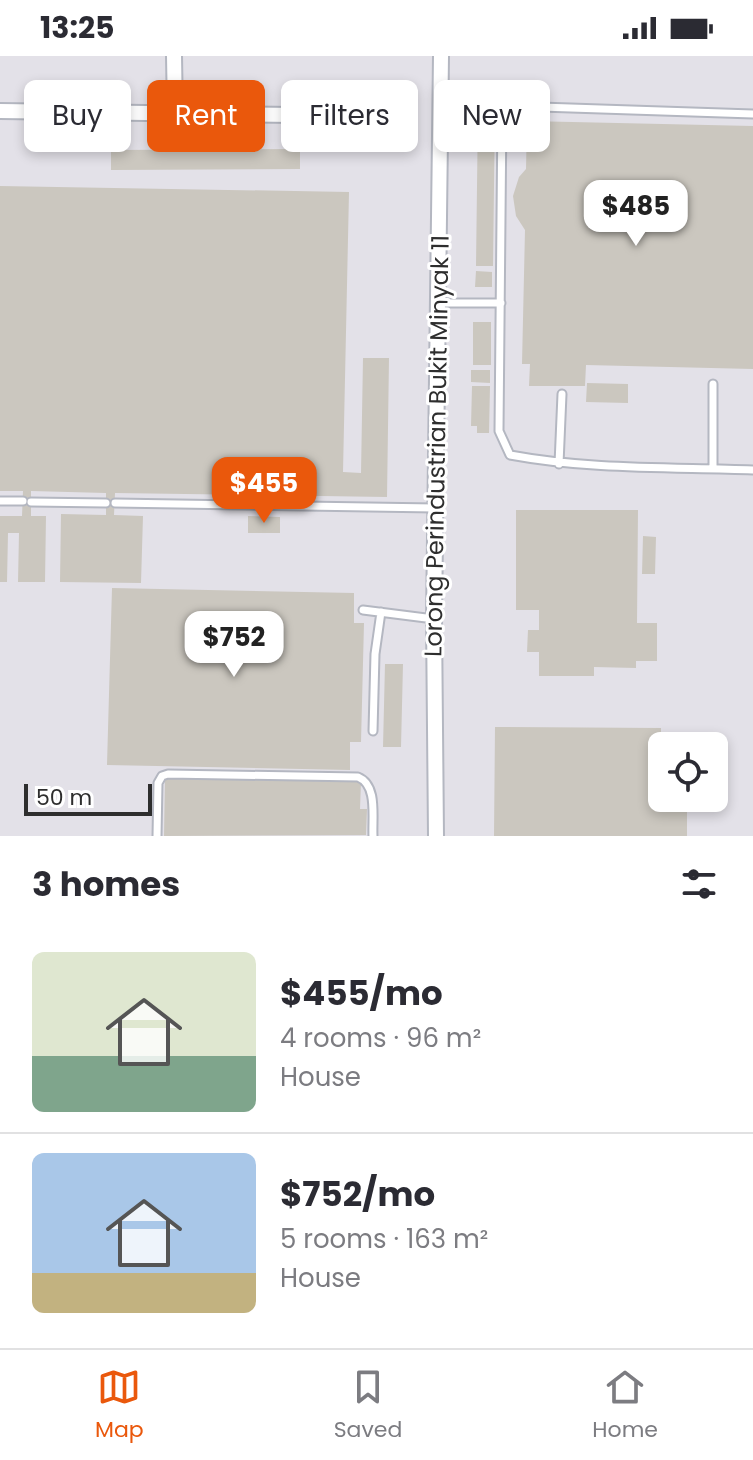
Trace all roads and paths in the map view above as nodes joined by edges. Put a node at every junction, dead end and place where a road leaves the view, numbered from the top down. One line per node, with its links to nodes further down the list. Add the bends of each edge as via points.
1 (174, 56): 3 (street)
2 (441, 56): 7 (street, Lorong Perindustrian Bukit Minyak 11)
3 (174, 80)
4 (0, 111): 5 (street)
5 (147, 113)
6 (753, 114): 8 (lane, via 510,106 502,111)
7 (440, 303): 8 (lane); 15 (street, Lorong Perindustrian Bukit Minyak 11)
8 (501, 303): 11 (lane, via 499,431 510,455)
9 (713, 384): 12 (lane)
10 (562, 394): 11 (lane)
11 (559, 464): 12 (lane)
12 (713, 469): 13 (lane)
13 (753, 470)
14 (0, 501): 15 (lane)
15 (435, 508): 18 (street, Lorong Perindustrian Bukit Minyak 11)
16 (363, 610): 17 (lane)
17 (381, 612): 18 (lane); 19 (lane)
18 (434, 619): 22 (street, Lorong Perindustrian Bukit Minyak 11)
19 (373, 731)
20 (157, 836): 21 (lane, via 158,783 168,774 358,777 371,788)
21 (373, 836)
22 (436, 836)

